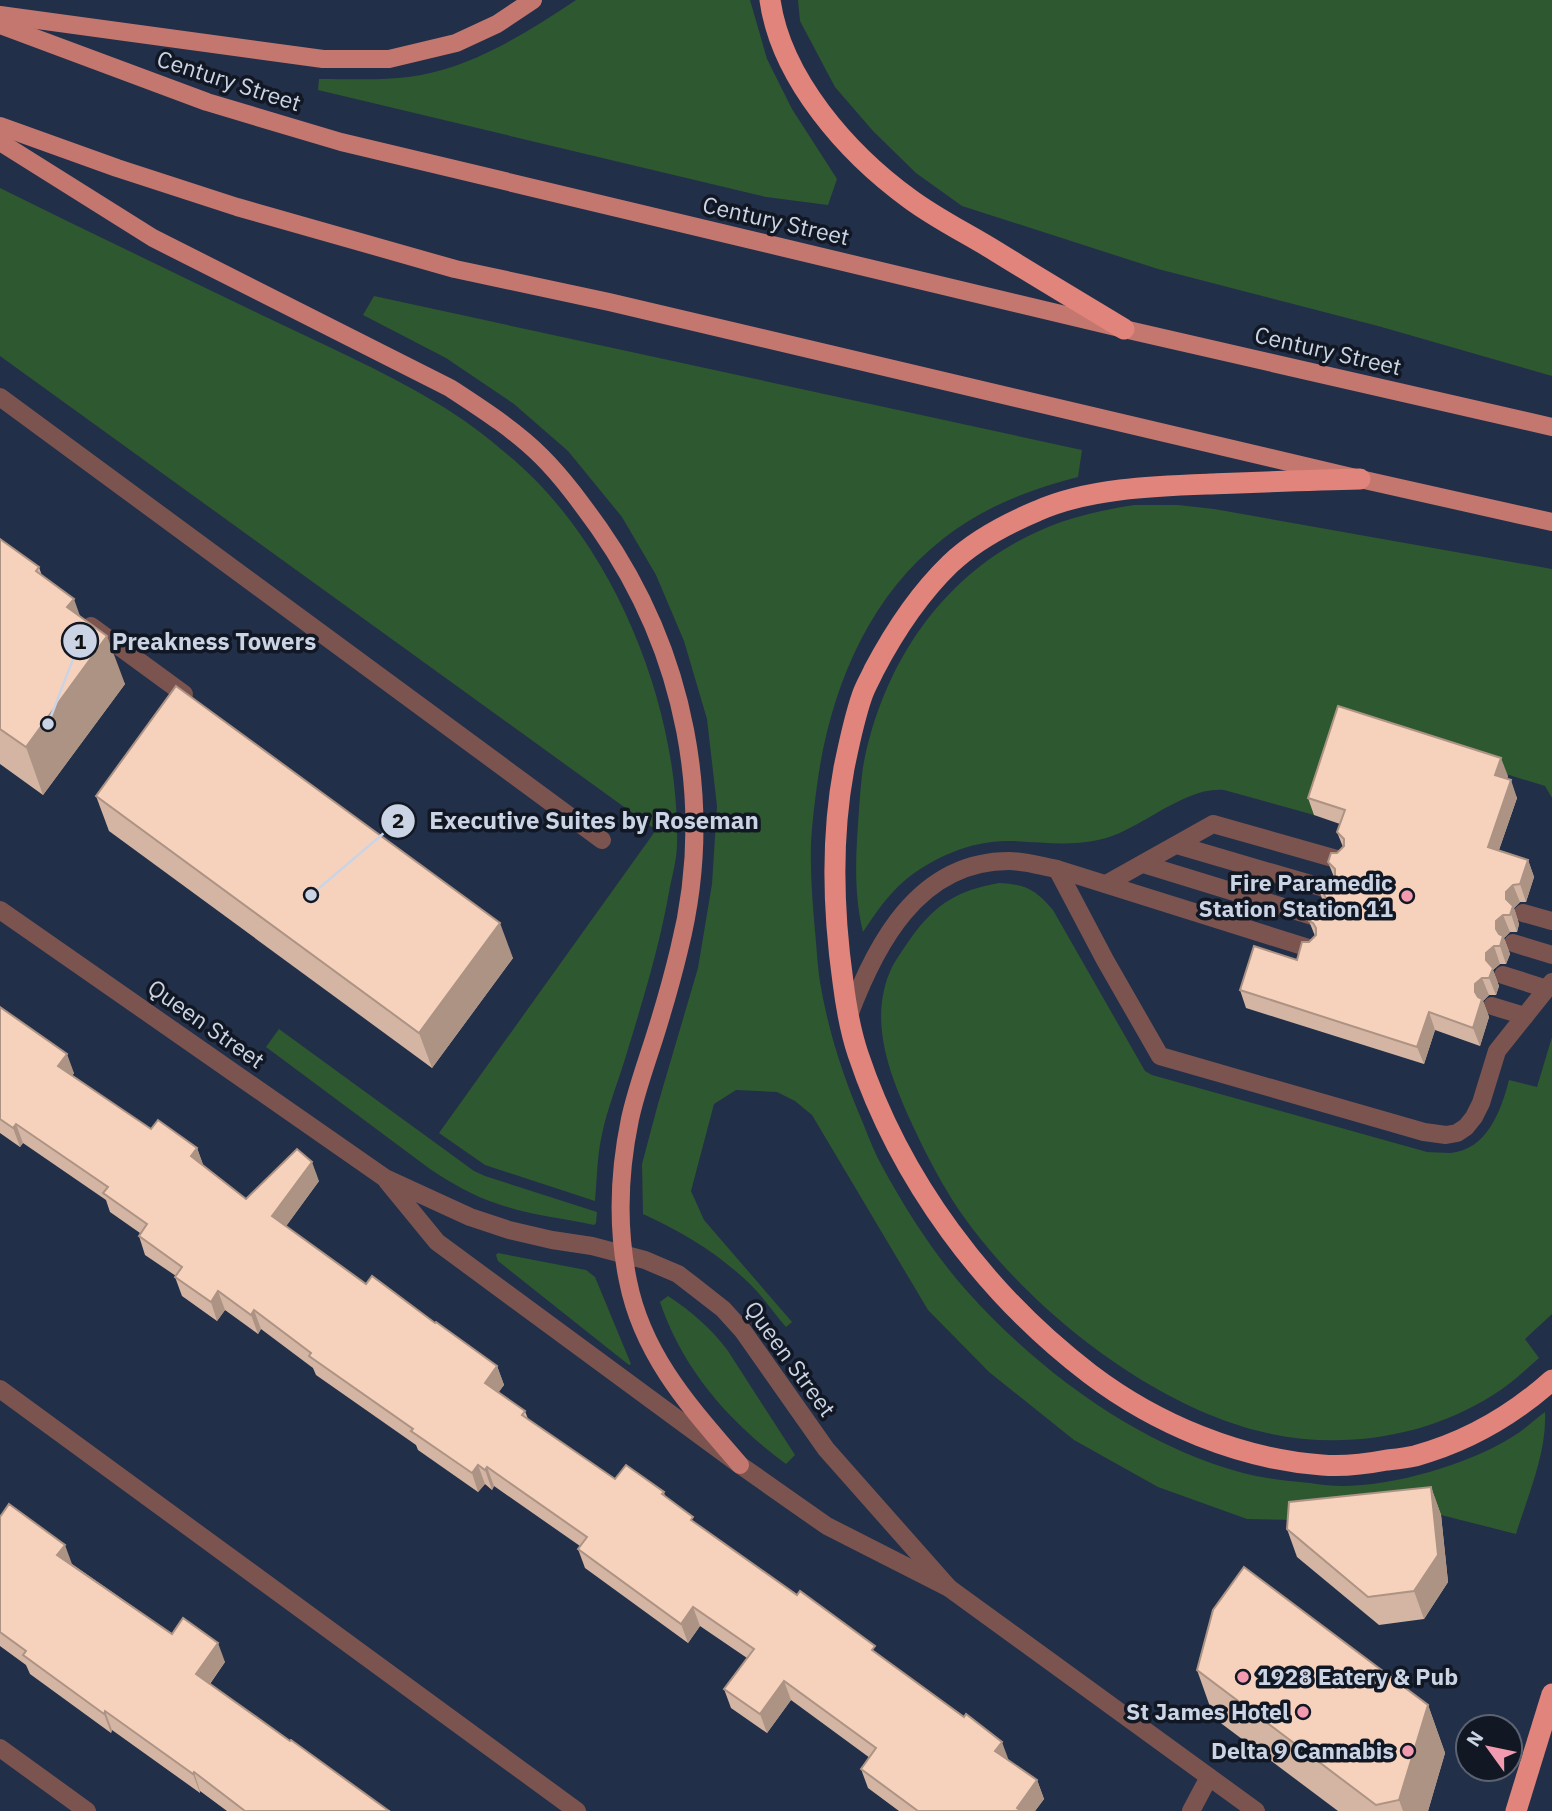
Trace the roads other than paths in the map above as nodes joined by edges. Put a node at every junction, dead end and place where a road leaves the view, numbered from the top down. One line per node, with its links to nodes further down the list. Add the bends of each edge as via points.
1 (533, 0): 3 (main road, via 456,43 389,59 323,59)
2 (770, 0): 7 (highway, via 796,74 840,138 873,169 911,200)
3 (0, 15)
4 (0, 24): 7 (main road, Century Street, via 206,102 341,142)
5 (0, 126): 10 (main road, via 237,207 455,269)
6 (0, 142): 34 (main road, via 153,238 450,388 482,409 541,457 569,487 615,552 667,660 686,731 695,803 692,881 684,929 625,1150)
7 (1124, 329): 9 (main road, Century Street)
8 (0, 397): 14 (street)
9 (1552, 427)
10 (1360, 478): 11 (main road); 32 (highway, via 1168,486 1084,496 1042,508 994,532 952,562 916,602 888,644 862,694 848,745 838,802 835,899)
11 (1552, 522)
12 (76, 615): 13 (street)
13 (184, 694)
14 (602, 840)
15 (1177, 845): 16 (street, via 1213,824); 17 (street); 20 (street)
16 (1340, 860)
17 (1143, 864): 19 (street); 23 (street)
18 (1057, 869): 19 (street); 31 (street, via 1160,1056 1446,1135 1457,1133 1474,1117 1497,1051); 32 (street, via 1026,862 992,862 950,875 916,898 890,929 870,964)
19 (1106, 884): 26 (street)
20 (1331, 890)
21 (0, 910): 33 (street, Queen Street)
22 (1523, 913): 24 (street)
23 (1322, 919)
24 (1552, 921)
25 (1513, 943): 27 (street)
26 (1312, 949)
27 (1552, 955)
28 (1503, 975): 29 (street)
29 (1549, 986): 31 (street)
30 (1492, 1006): 31 (street)
31 (1525, 1016)
32 (848, 1018): 35 (highway, via 857,1053 899,1152 968,1253 1054,1345 1093,1377 1176,1425 1274,1458 1325,1466 1369,1463 1414,1456 1496,1423)
33 (384, 1178): 34 (street, Queen Street, via 509,1230); 37 (street, Queen Street, via 437,1242)
34 (623, 1254): 37 (main road, via 634,1305 657,1358 680,1394); 38 (street, Queen Street, via 678,1274 723,1309 826,1449)
35 (1552, 1380)
36 (0, 1389): 43 (street)
37 (740, 1465): 38 (street, Queen Street, via 827,1525)
38 (949, 1588): 41 (street, Queen Street)
39 (1552, 1694): 46 (highway)
40 (0, 1748): 42 (street)
41 (1209, 1777): 44 (street); 45 (street, Queen Street)
42 (86, 1811)
43 (577, 1811)
44 (1191, 1811)
45 (1256, 1811)
46 (1516, 1811)

